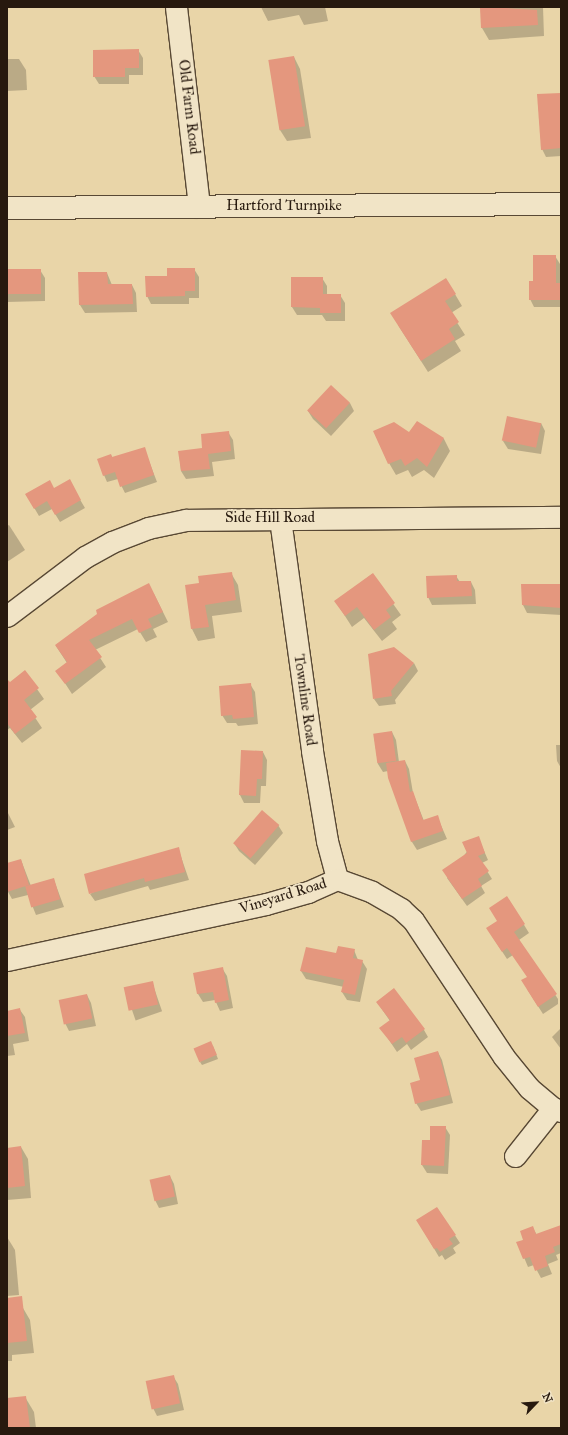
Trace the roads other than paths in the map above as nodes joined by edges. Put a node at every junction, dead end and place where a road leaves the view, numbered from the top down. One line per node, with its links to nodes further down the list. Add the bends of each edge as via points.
1 (176, 7): 3 (street, Old Farm Road)
2 (561, 204): 3 (main road, Hartford Turnpike)
3 (199, 206): 4 (main road, Hartford Turnpike)
4 (7, 208)
5 (561, 517): 6 (street, Side Hill Road)
6 (280, 518): 7 (street, Side Hill Road, via 186,520 148,528 85,557); 8 (street, Townline Road, via 312,751 327,841)
7 (7, 616)
8 (337, 879): 9 (street, Vineyard Road, via 308,892 266,904); 10 (street, Vineyard Road, via 372,892 401,909 413,920 504,1058 529,1088)
9 (7, 960)
10 (557, 1110): 11 (street, Vineyard Road)
11 (515, 1156)

